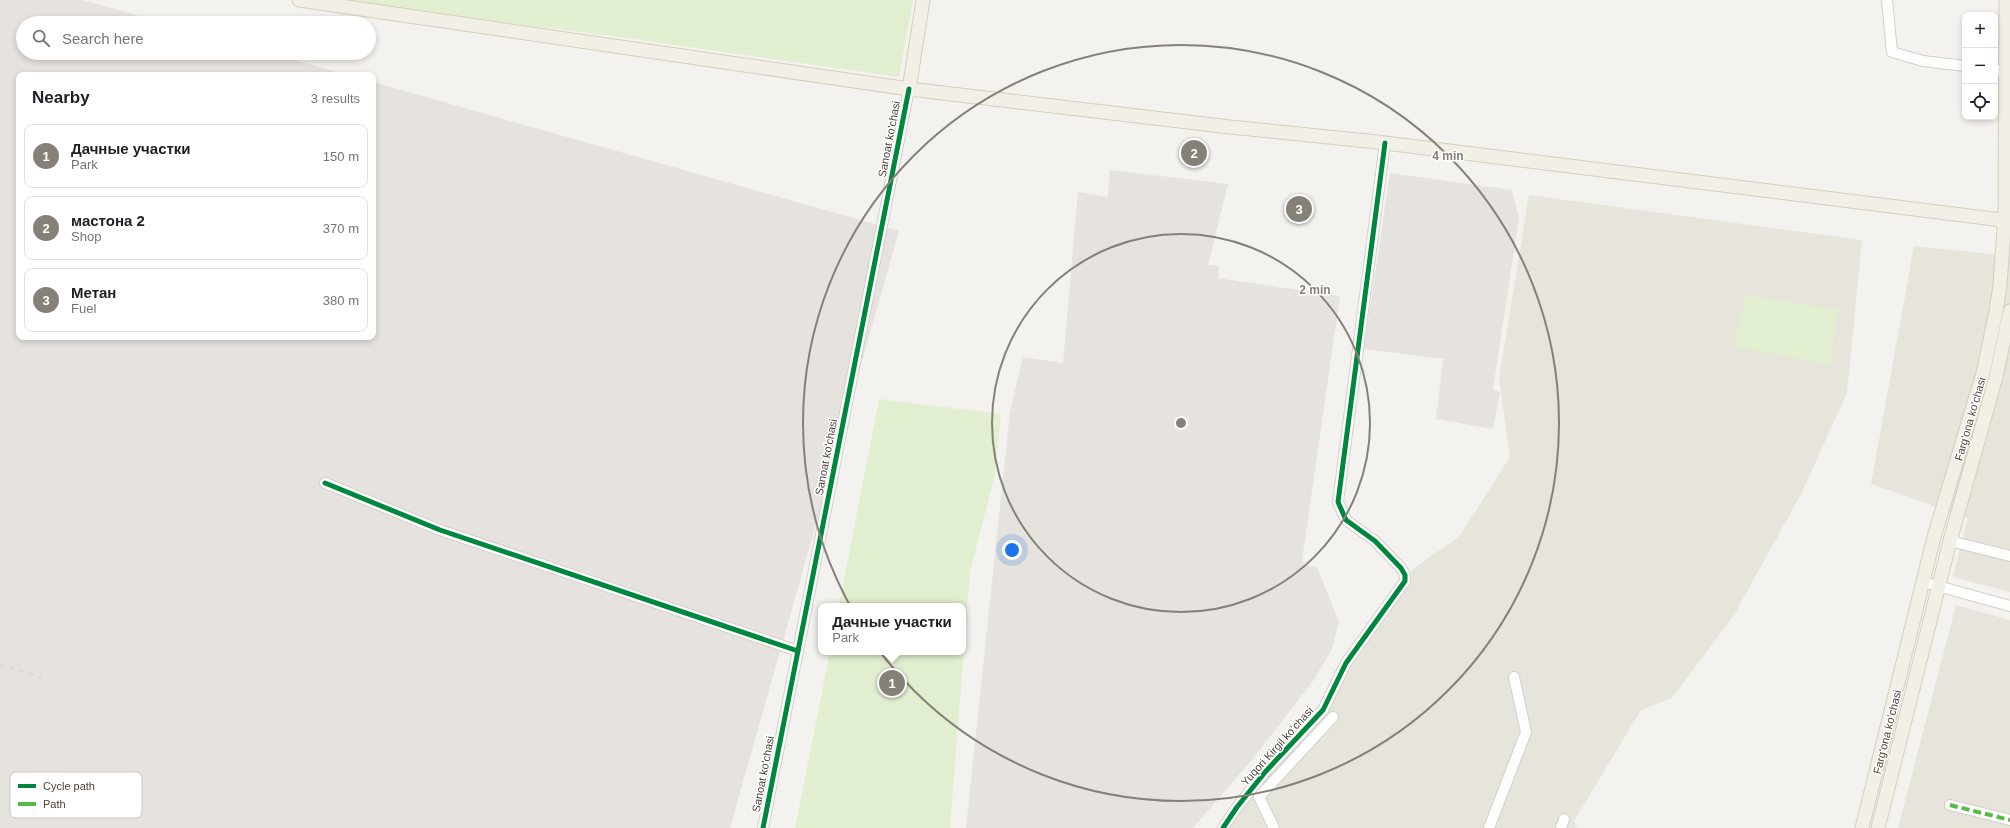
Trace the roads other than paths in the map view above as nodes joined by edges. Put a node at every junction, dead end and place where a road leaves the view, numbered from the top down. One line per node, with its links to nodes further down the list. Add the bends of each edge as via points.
1 (299, 0): 7 (main road)
2 (923, 0): 7 (main road, Sanoat ko'chasi)
3 (1887, 0): 5 (street, via 1892,52 1923,61)
4 (2006, 0): 6 (main road, Fargʻona koʻchasi)
5 (1962, 66)
6 (2000, 70): 9 (main road, Fargʻona koʻchasi)
7 (910, 89): 8 (main road); 17 (street, Sanoat ko'chasi)
8 (1385, 143): 9 (main road, via 1881,206); 23 (street, Yuqori Kirgil koʻchasi, via 1338,502 1346,520 1375,541 1405,575 1405,581 1346,662 1323,710 1266,771)
9 (2007, 217): 14 (main road, Fargʻona koʻchasi, via 2000,285 1989,346 1934,538)
10 (2010, 311): 12 (main road, Fargʻona koʻchasi, via 1994,384)
11 (325, 483): 17 (street, via 440,530)
12 (1950, 541): 13 (street); 15 (main road, Fargʻona koʻchasi)
13 (2010, 556)
14 (1924, 582): 15 (street); 26 (main road, Fargʻona koʻchasi)
15 (1938, 587): 16 (street); 27 (main road, Fargʻona koʻchasi)
16 (2010, 606)
17 (798, 651): 22 (street, Sanoat ko'chasi)
18 (1514, 677): 25 (street, via 1526,732)
19 (1333, 717): 24 (street, via 1259,797)
20 (1950, 805): 21 (street)
21 (2010, 820)
22 (762, 828)
23 (1223, 828)
24 (1274, 828)
25 (1489, 828)
26 (1862, 828)
27 (1878, 828)

